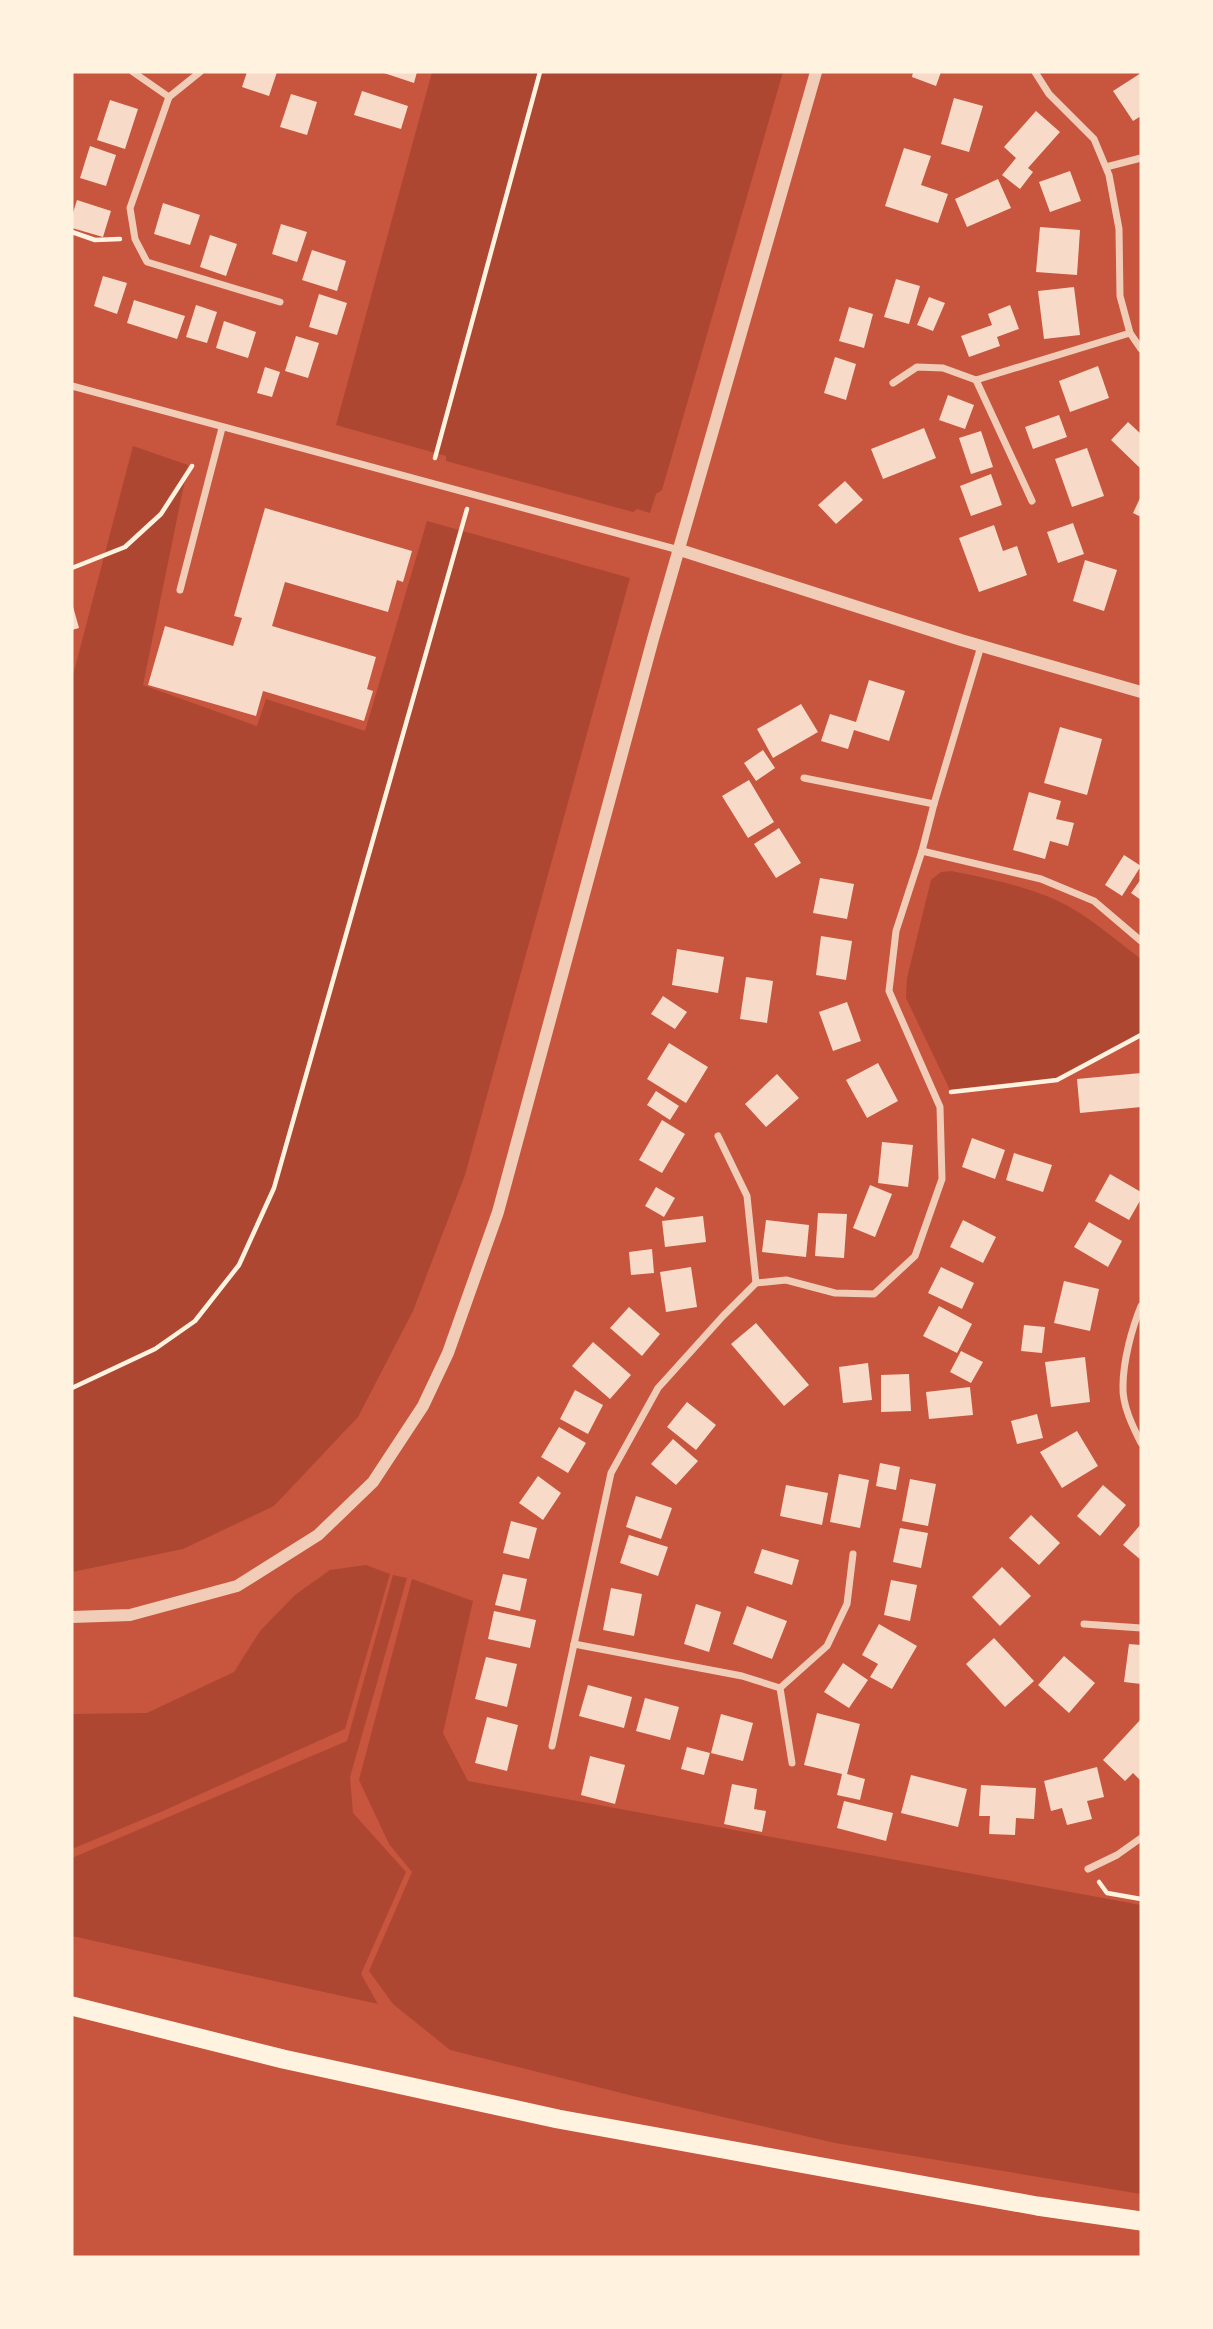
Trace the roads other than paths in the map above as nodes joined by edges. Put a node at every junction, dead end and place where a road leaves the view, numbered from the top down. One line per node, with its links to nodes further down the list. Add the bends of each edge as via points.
1 (133, 72): 5 (street)
2 (200, 72): 5 (street)
3 (816, 72): 16 (street)
4 (1035, 72): 7 (street, via 1094,139)
5 (169, 97): 8 (street, via 130,208 135,239 147,262)
6 (1141, 158): 7 (street)
7 (1106, 167): 9 (street, via 1119,229 1120,296)
8 (280, 302)
9 (1130, 334): 10 (street); 11 (street)
10 (1141, 349)
11 (976, 380): 12 (street, via 943,368 917,367); 15 (street)
12 (893, 383)
13 (72, 386): 14 (street)
14 (222, 428): 16 (street); 17 (street)
15 (1032, 501)
16 (680, 550): 18 (street); 29 (street, via 498,1212 448,1353 423,1406 373,1482 318,1535 237,1586 130,1615)
17 (180, 590)
18 (981, 646): 19 (street); 21 (street)
19 (1141, 692)
20 (804, 778): 21 (street)
21 (934, 804): 22 (street)
22 (922, 851): 23 (street, via 1041,878 1094,901); 25 (street, via 896,931 889,991 940,1107 942,1179 915,1256 874,1294 835,1293 786,1280)
23 (1141, 941)
24 (718, 1136): 25 (street, via 747,1196)
25 (756, 1283): 32 (street, via 657,1388 611,1473)
26 (1141, 1306): 27 (street, via 1133,1325 1122,1388)
27 (1141, 1443)
28 (853, 1554): 33 (street, via 848,1604 827,1646)
29 (72, 1617)
30 (1084, 1624): 31 (street)
31 (1141, 1628)
32 (573, 1644): 33 (street, via 742,1675); 34 (street)
33 (780, 1688): 35 (street)
34 (552, 1746)
35 (792, 1763)
36 (1141, 1838): 37 (street)
37 (1088, 1869)
38 (72, 2006): 39 (highway, via 282,2059 558,2119)
39 (1141, 2221)

